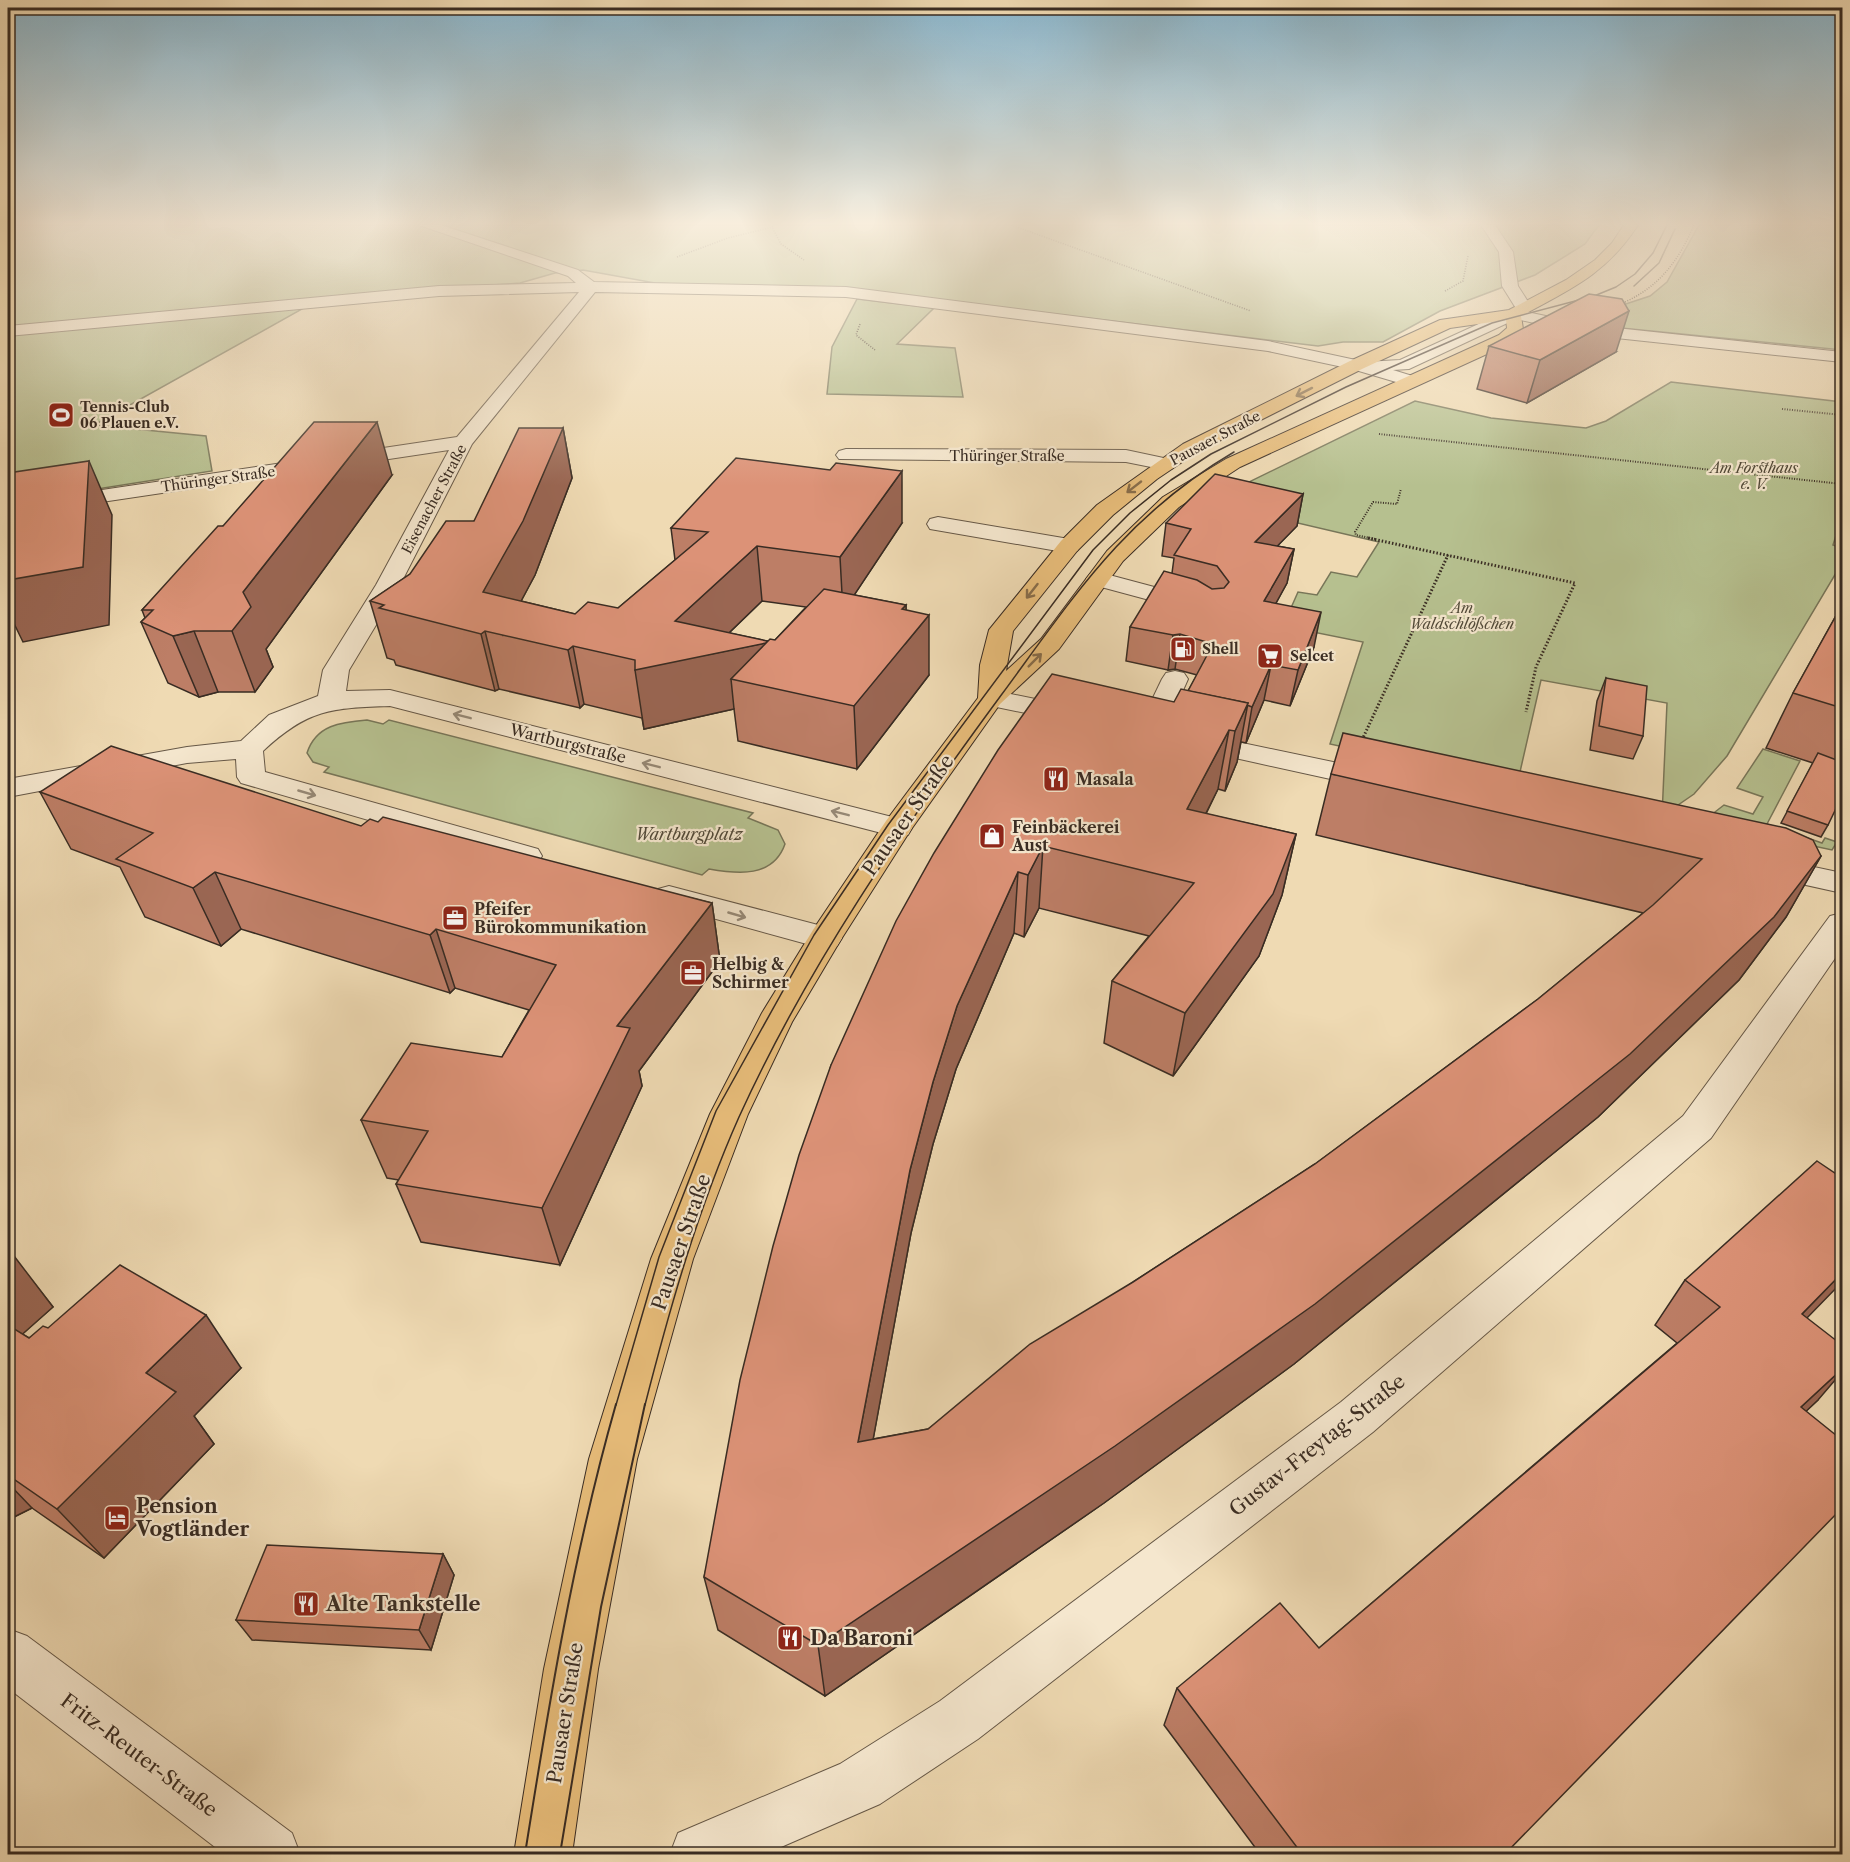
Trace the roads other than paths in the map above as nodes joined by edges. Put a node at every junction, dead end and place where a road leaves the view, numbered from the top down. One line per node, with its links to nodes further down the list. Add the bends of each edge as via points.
1 (1518, 311): 12 (main road, Pausaer Straße, via 1515,329 1505,339)
2 (208, 312): 8 (street)
3 (570, 312): 13 (street, Eisenacher Straße)
4 (998, 312): 10 (street, via 1268,346)
5 (1513, 312): 10 (main road, Pausaer Straße, via 1446,324)
6 (1517, 312): 11 (street)
7 (1521, 312): 9 (street, via 1565,326)
8 (8, 331)
9 (1842, 357)
10 (1356, 365): 11 (street); 12 (street); 15 (main road, Pausaer Straße, one-way to 15, via 1190,448)
11 (1403, 365): 12 (street)
12 (1413, 382): 19 (main road, Pausaer Straße, via 1233,462 1171,502 1128,542)
13 (463, 442): 16 (street, Thüringer Straße); 23 (street, Eisenacher Straße, via 388,585 336,670)
14 (846, 455): 15 (street, Thüringer Straße, via 1126,456)
15 (1166, 464): 18 (main road, Pausaer Straße, one-way to 18, via 1105,510)
16 (8, 510)
17 (938, 524): 18 (street)
18 (1069, 546): 22 (main road, Pausaer Straße, one-way to 22, via 1001,630)
19 (1098, 579): 20 (street, via 1202,607); 22 (main road, Pausaer Straße, one-way to 19, via 1050,644)
20 (1209, 615)
21 (1175, 679): 26 (street, via 1141,729)
22 (991, 698): 24 (street); 28 (main road, Pausaer Straße)
23 (331, 700): 25 (street, Wartburgstraße, via 279,721); 28 (street, Wartburgstraße, one-way to 23, via 390,698)
24 (1097, 720)
25 (250, 763): 27 (street, via 187,755); 30 (street, one-way to 30)
26 (1407, 787)
27 (8, 788)
28 (897, 828): 34 (main road, Pausaer Straße)
29 (1740, 861): 31 (street)
30 (557, 864)
31 (1842, 883)
32 (637, 887): 34 (street, one-way to 34)
33 (1842, 924): 38 (street, Gustav-Freytag-Straße, via 1697,1127 1357,1417 959,1720 861,1784)
34 (825, 938): 37 (main road, Pausaer Straße, via 775,1022 729,1114 672,1259 613,1459 571,1669)
35 (8, 1655): 36 (street, Fritz-Reuter-Straße)
36 (271, 1854)
37 (543, 1854)
38 (699, 1854)

